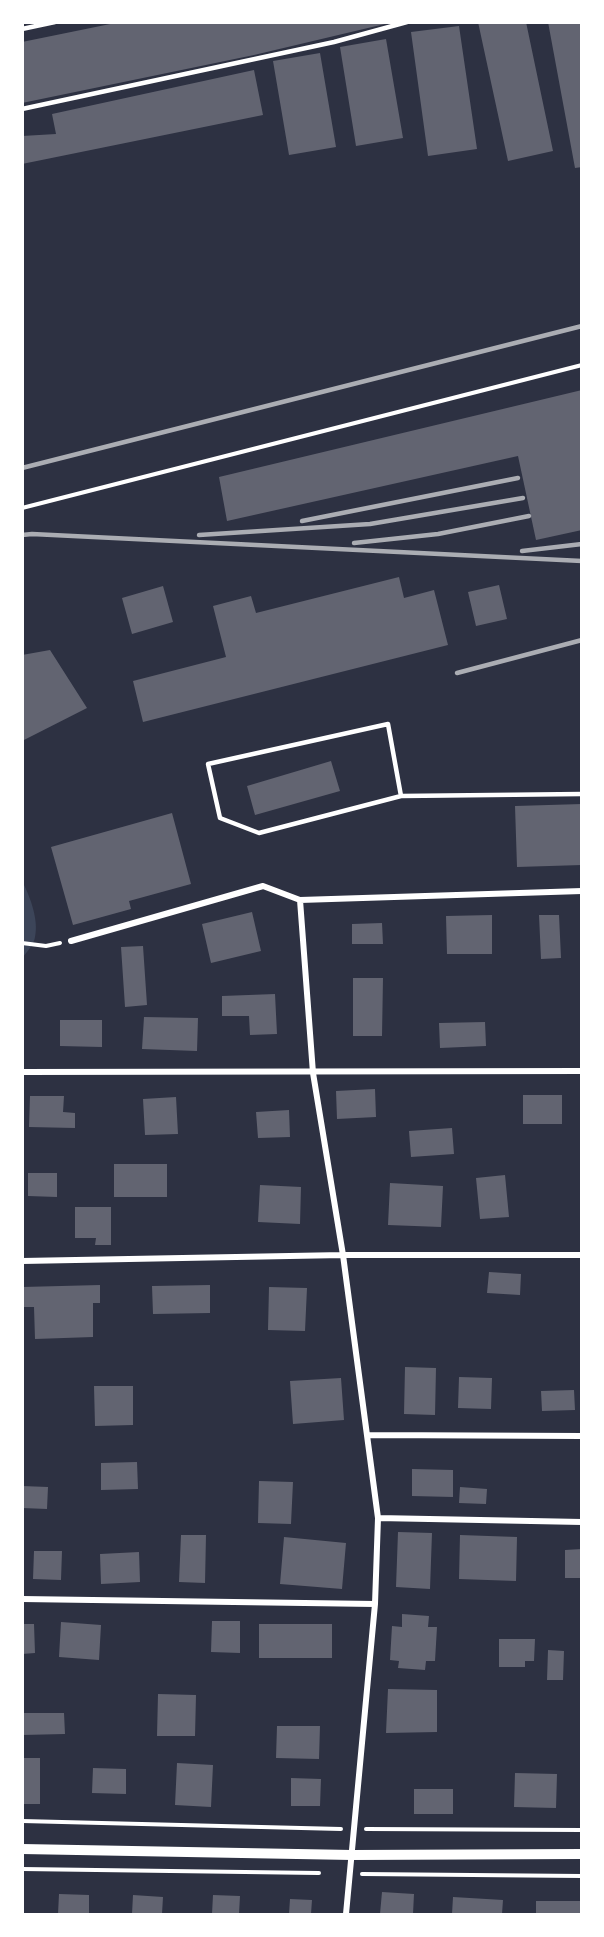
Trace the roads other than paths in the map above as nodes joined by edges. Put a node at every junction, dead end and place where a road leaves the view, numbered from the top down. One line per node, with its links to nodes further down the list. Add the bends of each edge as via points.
1 (55, 22): 3 (lane)
2 (407, 22): 4 (lane, via 334,42)
3 (22, 29)
4 (22, 109)
5 (582, 794): 6 (lane)
6 (401, 796): 6 (lane, via 259,832 220,818 208,764 388,724)
7 (582, 891): 8 (street)
8 (300, 900): 9 (street, via 263,886); 12 (street)
9 (71, 941)
10 (582, 1071): 12 (street)
11 (22, 1072): 12 (street)
12 (313, 1073): 13 (street)
13 (342, 1255): 14 (street); 15 (street); 16 (street)
14 (582, 1255)
15 (22, 1261)
16 (368, 1435): 17 (street); 18 (street)
17 (582, 1436)
18 (378, 1518): 19 (street); 21 (street)
19 (582, 1522)
20 (22, 1599): 21 (street)
21 (375, 1604): 24 (street)
22 (22, 1849): 24 (street)
23 (582, 1854): 24 (street)
24 (352, 1855): 25 (street)
25 (346, 1914)

